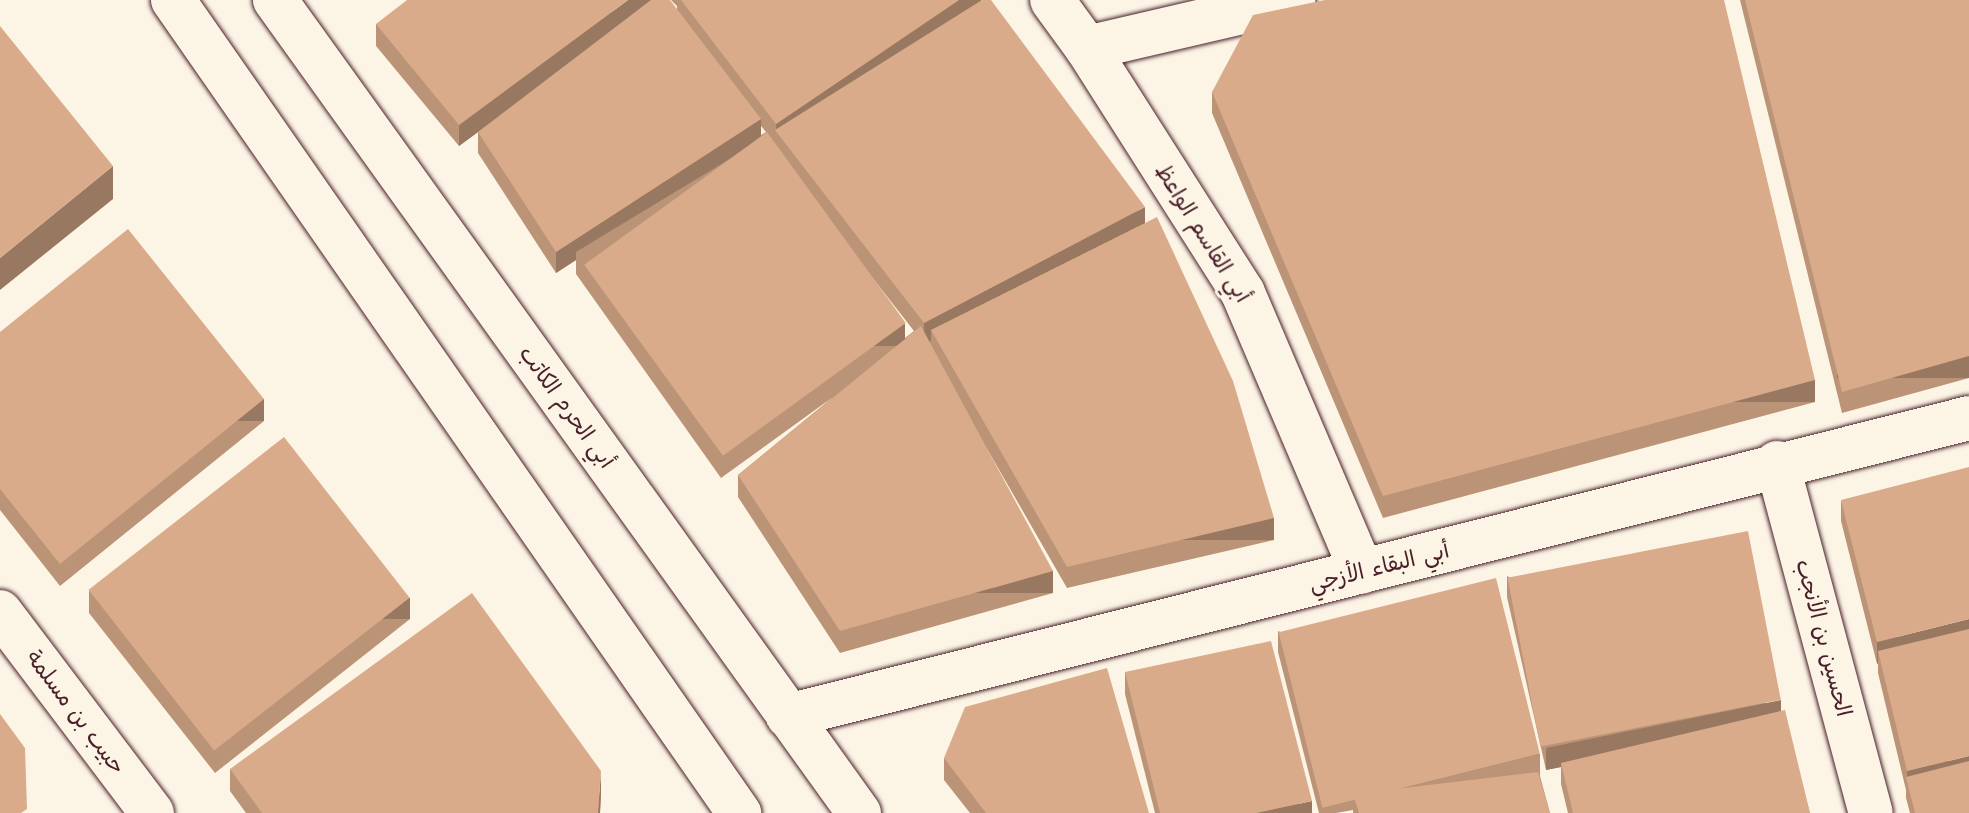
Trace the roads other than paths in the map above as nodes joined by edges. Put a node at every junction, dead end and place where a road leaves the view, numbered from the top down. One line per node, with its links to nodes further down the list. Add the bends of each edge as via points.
1 (173, 0): 12 (street)
2 (275, 0): 10 (street, أبي الحرم الكاتب)
3 (1052, 0): 5 (street, أبي القاسم الواعظ)
4 (1294, 0): 5 (street)
5 (1087, 48): 8 (street, أبي القاسم الواعظ, via 1243,293)
6 (1969, 418): 7 (street, أبي البقاء الأزجي)
7 (1777, 463): 8 (street, أبي البقاء الأزجي); 14 (street, الحسين بن الأنجب)
8 (1362, 572): 10 (street, أبي البقاء الأزجي)
9 (0, 612): 11 (street, حبيب بن مسلمة)
10 (788, 716): 13 (street, أبي الحرم الكاتب)
11 (152, 813)
12 (739, 813)
13 (859, 813)
14 (1871, 813)

